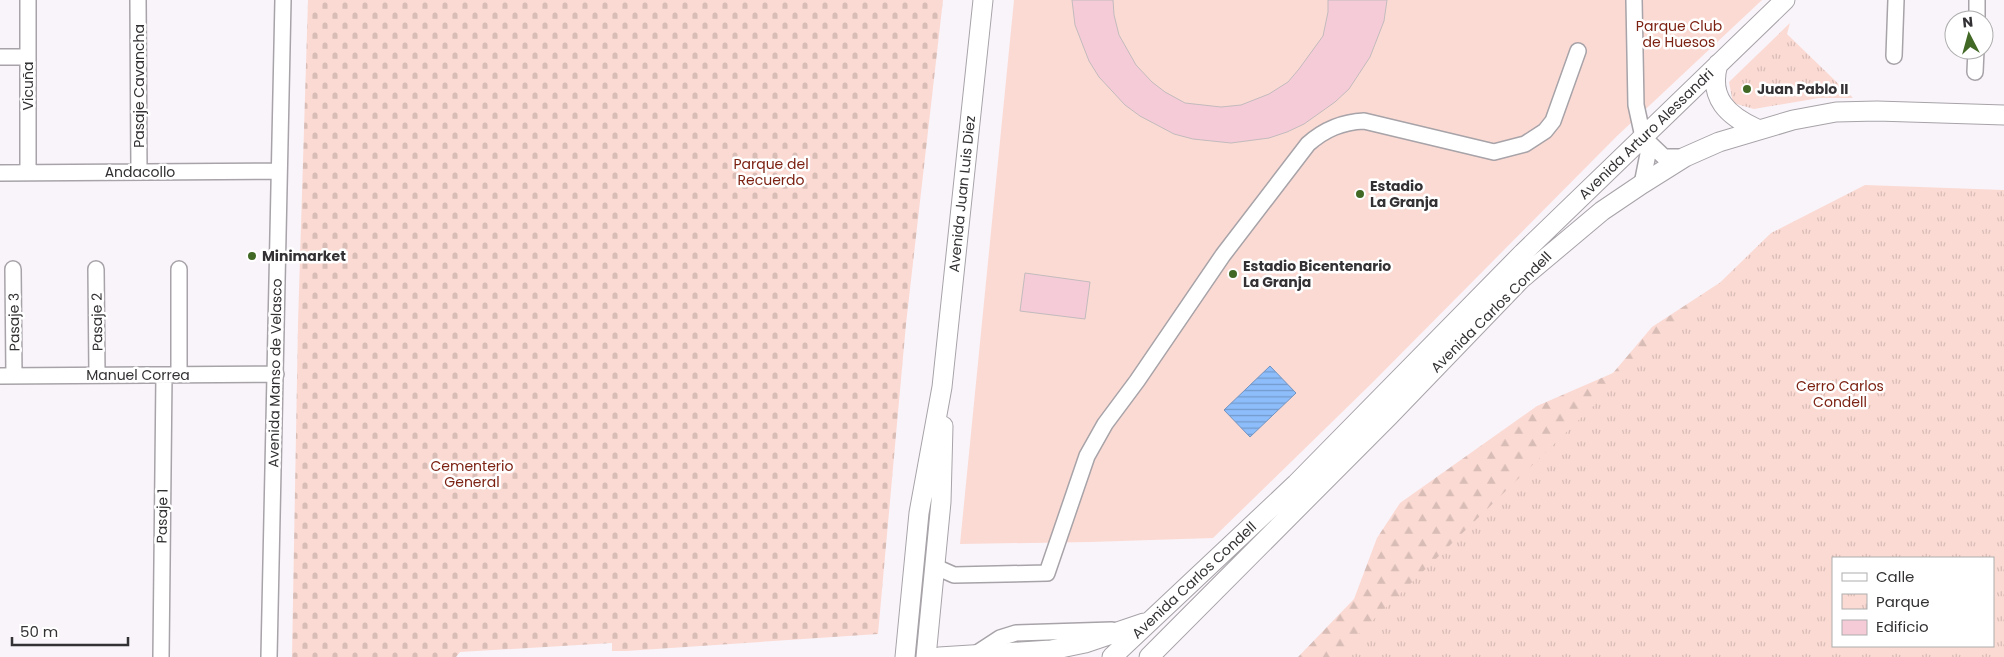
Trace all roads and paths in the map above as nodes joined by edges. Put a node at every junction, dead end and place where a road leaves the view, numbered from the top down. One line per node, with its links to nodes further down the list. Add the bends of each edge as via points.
1 (28, 0): 11 (street, Vicuña)
2 (138, 0): 21 (street, Pasaje Cavancha)
3 (283, 0): 19 (street, Avenida Manso de Velasco)
4 (983, 0): 32 (main road, Avenida Juan Luis Diez)
5 (1634, 0): 17 (street, via 1636,105)
6 (1785, 0): 13 (main road, Avenida Arturo Alessandri)
7 (1896, 0): 9 (street)
8 (1578, 51): 33 (street, via 1553,121 1536,138 1515,148 1494,152 1364,121 1339,125 1316,137 1223,255 1105,424 1087,456 1047,573 954,574)
9 (1894, 56)
10 (0, 57): 11 (street)
11 (28, 57): 20 (street, Vicuña)
12 (1976, 60): 14 (street)
13 (1718, 64): 16 (main road, via 1715,79 1721,101 1738,120); 17 (main road, Avenida Arturo Alessandri)
14 (1975, 72)
15 (2004, 116): 16 (main road, Avenida Carlos Condell, via 1836,112)
16 (1756, 129): 18 (main road, Avenida Carlos Condell)
17 (1645, 139): 18 (street, via 1664,157); 23 (street, via 1648,154); 24 (main road, Avenida Arturo Alessandri)
18 (1685, 158): 23 (main road, Avenida Carlos Condell)
19 (279, 171): 21 (street, Andacollo); 29 (street, Avenida Manso de Velasco)
20 (28, 172): 21 (street, Andacollo); 22 (street, Andacollo)
21 (139, 172)
22 (0, 173)
23 (1642, 184): 41 (main road, Avenida Carlos Condell, via 1602,211 1521,279)
24 (1571, 205): 34 (main road, Avenida Carlos Condell, via 1296,484)
25 (13, 268): 31 (street, Pasaje 3)
26 (96, 269): 30 (street, Pasaje 2)
27 (179, 269): 28 (street, Pasaje 1)
28 (171, 374): 29 (street, Manuel Correa); 30 (street, Manuel Correa); 35 (street, Pasaje 1)
29 (276, 374): 36 (street, Avenida Manso de Velasco)
30 (97, 375): 31 (street, Manuel Correa)
31 (7, 376)
32 (942, 387): 33 (main road, Avenida Juan Luis Diez, via 942,472); 37 (main road, Avenida Juan Luis Diez, via 920,513)
33 (936, 567): 38 (main road, Avenida Juan Luis Diez)
34 (1147, 622): 39 (main road, via 1085,643 1051,650); 40 (main road, Avenida Carlos Condell)
35 (161, 657)
36 (269, 657)
37 (905, 657)
38 (926, 657)
39 (939, 657)
40 (1112, 657)
41 (1149, 657)

